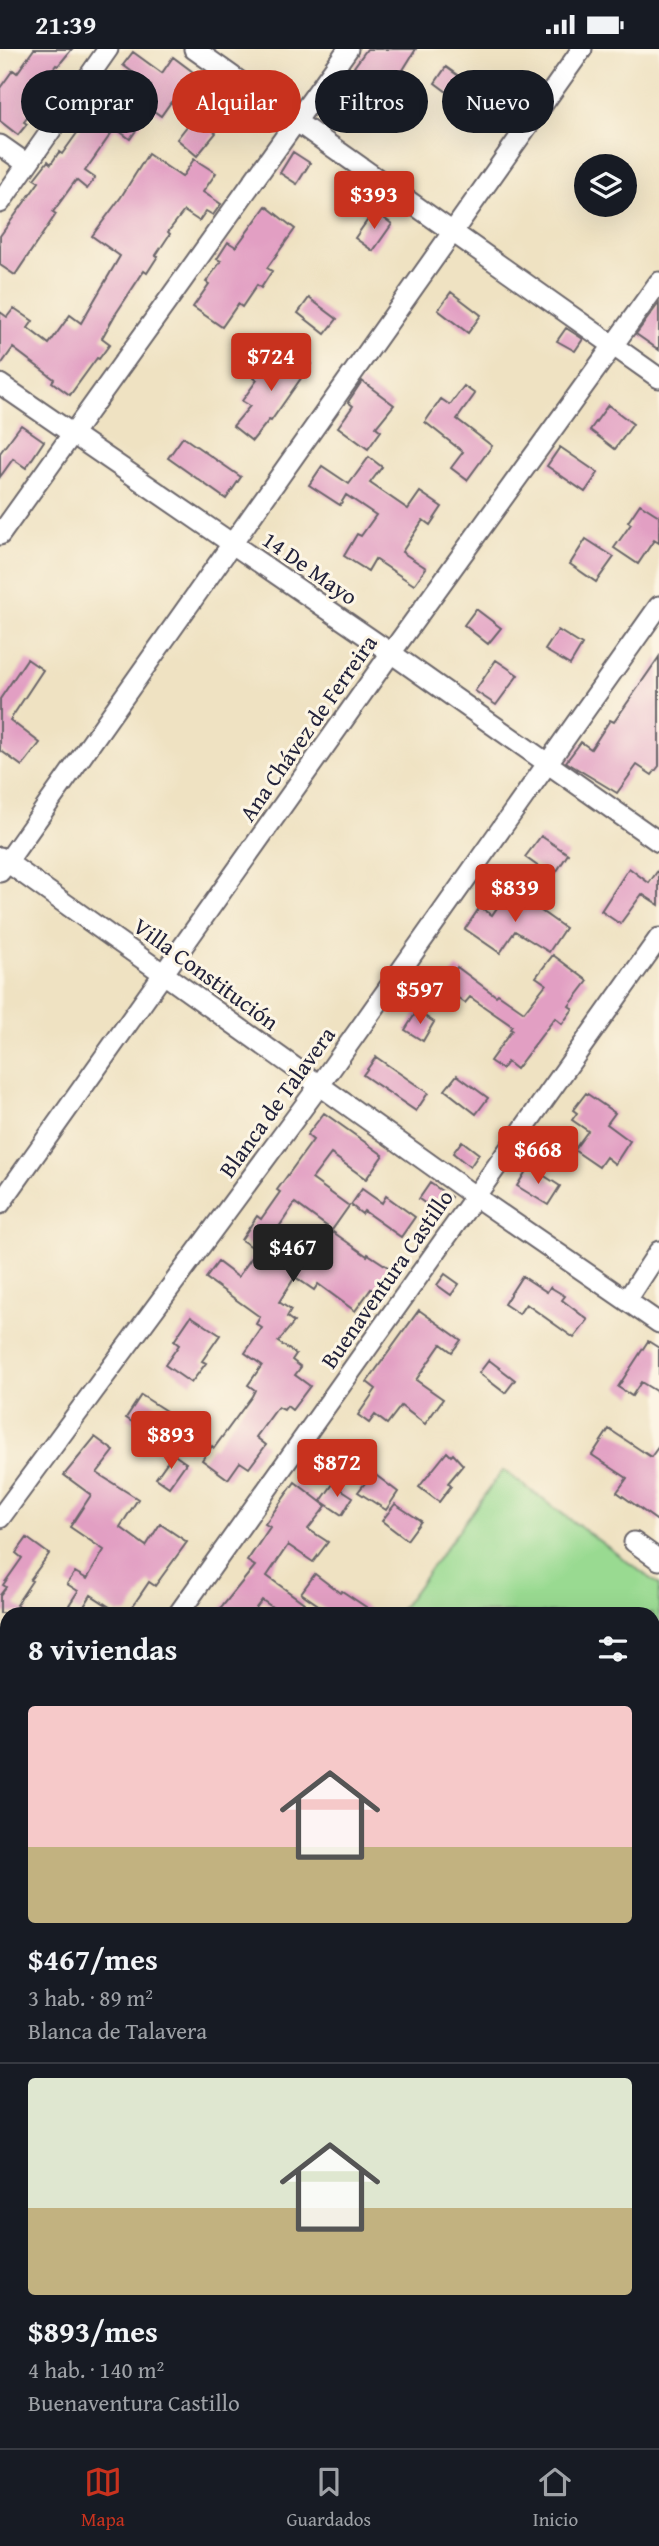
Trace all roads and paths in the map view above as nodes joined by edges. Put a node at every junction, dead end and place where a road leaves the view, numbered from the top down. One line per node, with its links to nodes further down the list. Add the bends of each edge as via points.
1 (108, 49): 10 (street)
2 (194, 49): 5 (street)
3 (348, 49): 6 (street)
4 (582, 49): 12 (street)
5 (224, 70)
6 (301, 116)
7 (301, 125): 12 (street)
8 (289, 133): 17 (street)
9 (0, 145): 10 (street)
10 (27, 165): 11 (street)
11 (0, 204)
12 (452, 232): 14 (street); 19 (street)
13 (659, 282): 14 (street, Ana Chávez de Ferreira)
14 (614, 346): 15 (street); 21 (street, Ana Chávez de Ferreira)
15 (659, 378)
16 (0, 384): 17 (street, 14 De Mayo)
17 (74, 435): 18 (street); 19 (street, 14 De Mayo)
18 (0, 535)
19 (232, 544): 21 (street, 14 De Mayo); 24 (street)
20 (659, 606): 22 (street, Blanca de Talavera)
21 (391, 653): 22 (street, 14 De Mayo); 26 (street, Ana Chávez de Ferreira)
22 (549, 764): 23 (street, 14 De Mayo); 27 (street, Blanca de Talavera)
23 (659, 842)
24 (2, 863): 26 (street, Villa Constitución)
25 (659, 938): 28 (street, Buenaventura Castillo)
26 (163, 974): 27 (street, Villa Constitución); 29 (street, Ana Chávez de Ferreira)
27 (319, 1086): 28 (street, Villa Constitución); 33 (street, Blanca de Talavera)
28 (476, 1197): 31 (street, Villa Constitución); 36 (street, Buenaventura Castillo)
29 (0, 1205)
30 (659, 1251): 31 (street)
31 (627, 1300): 32 (street, Villa Constitución)
32 (659, 1323)
33 (0, 1518)
34 (634, 1542): 35 (street)
35 (659, 1560)
36 (183, 1607)

